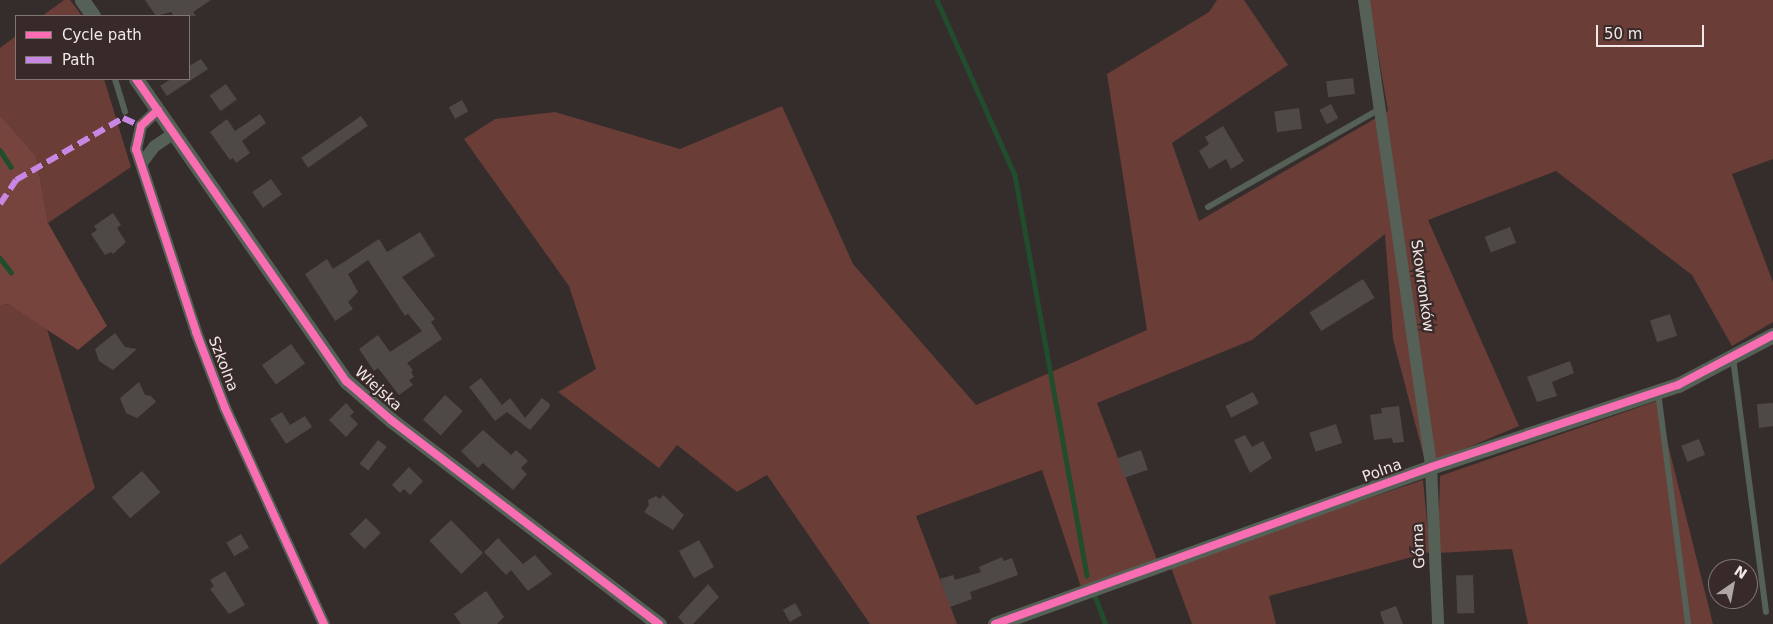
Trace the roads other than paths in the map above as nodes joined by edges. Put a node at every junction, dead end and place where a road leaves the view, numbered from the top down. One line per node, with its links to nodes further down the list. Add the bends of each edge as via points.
1 (1364, 0): 4 (street, Skowronków)
2 (114, 80): 6 (lane)
3 (137, 80): 5 (street, Wiejska)
4 (1380, 109): 9 (lane); 13 (street, Skowronków)
5 (158, 110): 7 (street, Wiejska); 8 (street, Szkolna, via 141,126 137,137 136,148)
6 (125, 111)
7 (174, 133): 8 (street, via 155,146); 16 (street, Wiejska, via 346,381 391,420)
8 (142, 163): 15 (street, Szkolna, via 196,332 225,408)
9 (1208, 207)
10 (1773, 335): 11 (street, Polna)
11 (1734, 358): 12 (street, Polna); 14 (lane)
12 (1658, 392): 13 (street, Polna); 19 (lane)
13 (1431, 467): 17 (street, Polna); 18 (street, Górna)
14 (1766, 612)
15 (324, 624)
16 (659, 624)
17 (995, 624)
18 (1438, 624)
19 (1688, 624)

